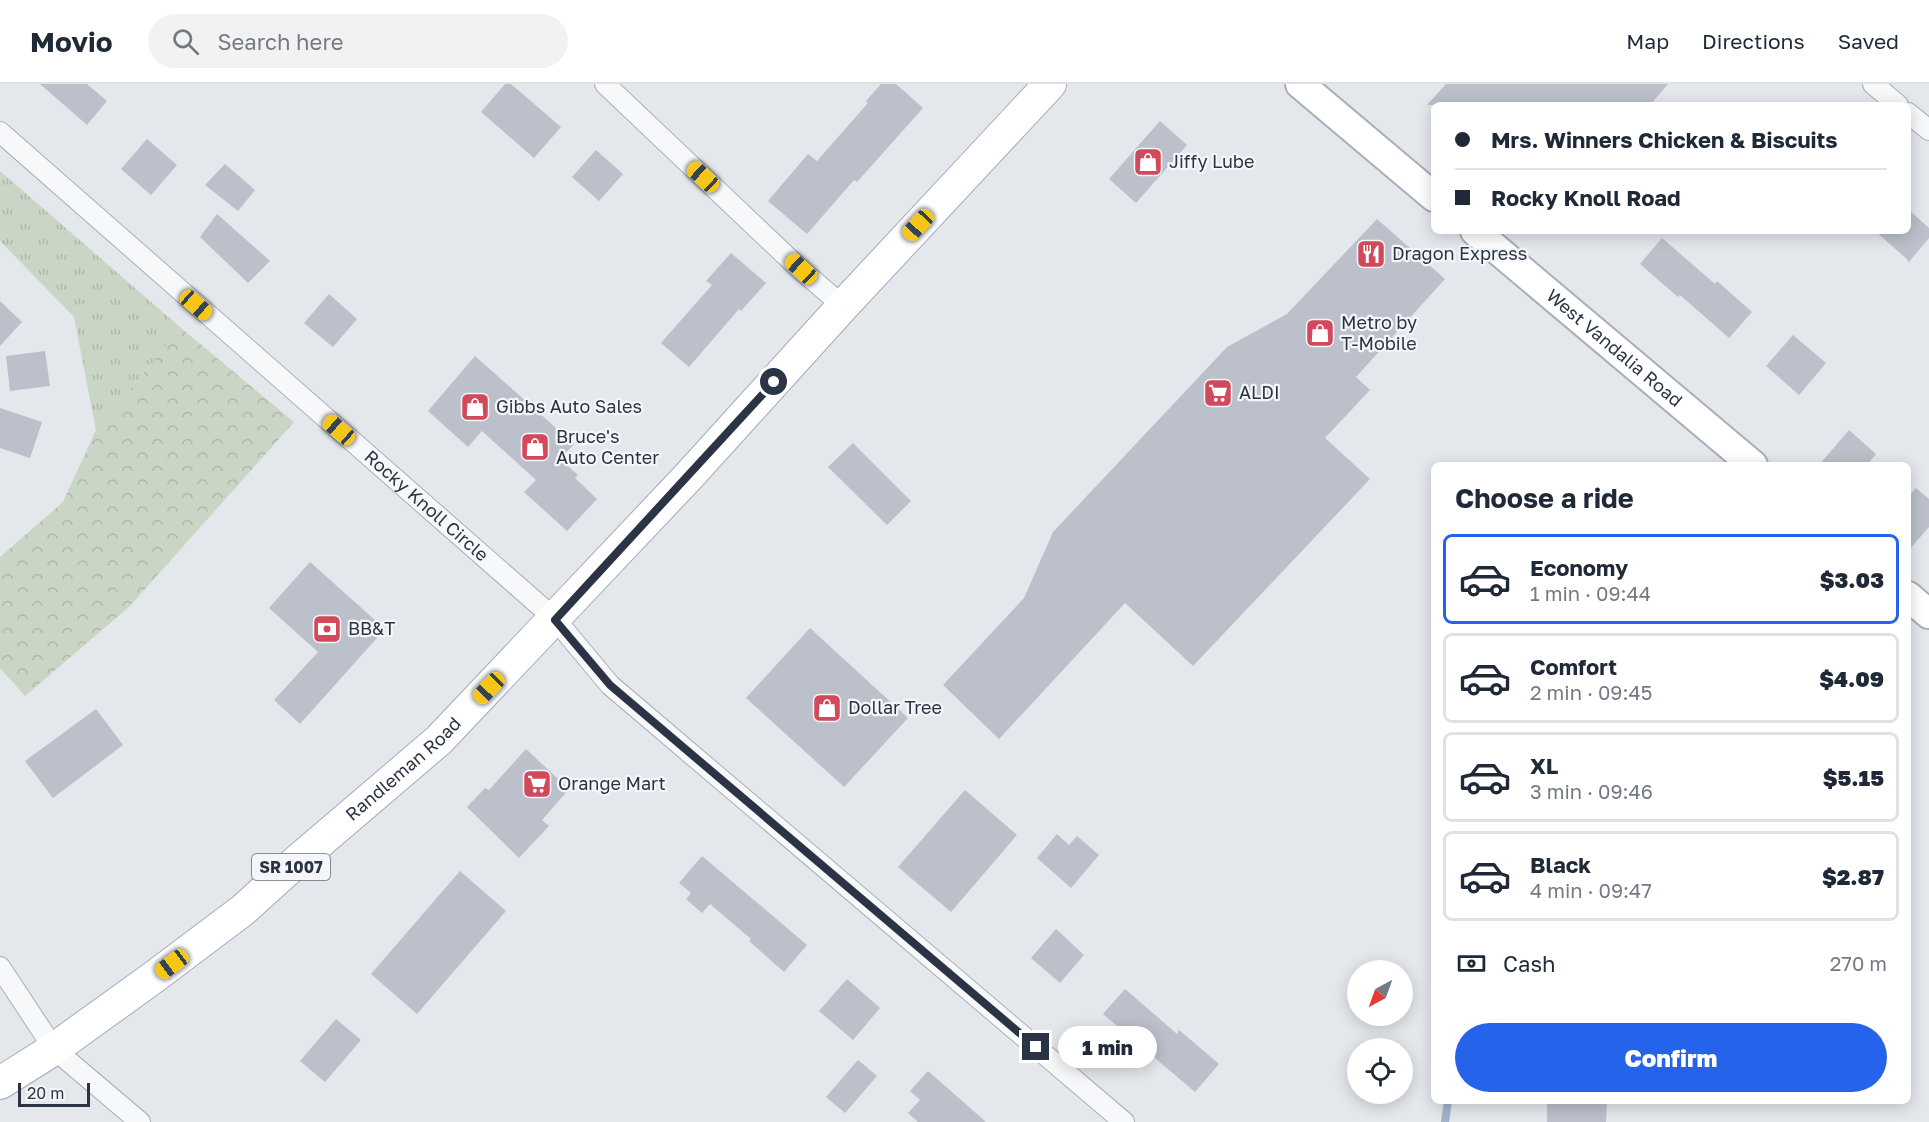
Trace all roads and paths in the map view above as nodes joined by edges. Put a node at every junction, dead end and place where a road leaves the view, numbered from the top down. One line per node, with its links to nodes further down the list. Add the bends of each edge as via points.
1 (604, 84): 11 (street)
2 (1050, 84): 11 (main road, Randleman Road / SR 1007)
3 (1300, 84): 9 (main road)
4 (1873, 84): 5 (street)
5 (1894, 102)
6 (1911, 115): 7 (street)
7 (1929, 130)
8 (0, 132): 15 (street, Rocky Knoll Circle)
9 (1431, 194)
10 (1479, 234): 12 (main road, West Vandalia Road)
11 (843, 306): 15 (main road, Randleman Road / SR 1007)
12 (1749, 462)
13 (1911, 599): 14 (main road)
14 (1929, 614)
15 (555, 620): 17 (main road, Randleman Road / SR 1007, via 439,740 243,910); 20 (street, Rocky Knoll Circle, via 610,685)
16 (0, 967): 17 (street)
17 (54, 1049): 18 (main road, Randleman Road / SR 1007); 19 (street)
18 (0, 1083)
19 (140, 1122)
20 (1124, 1122)

